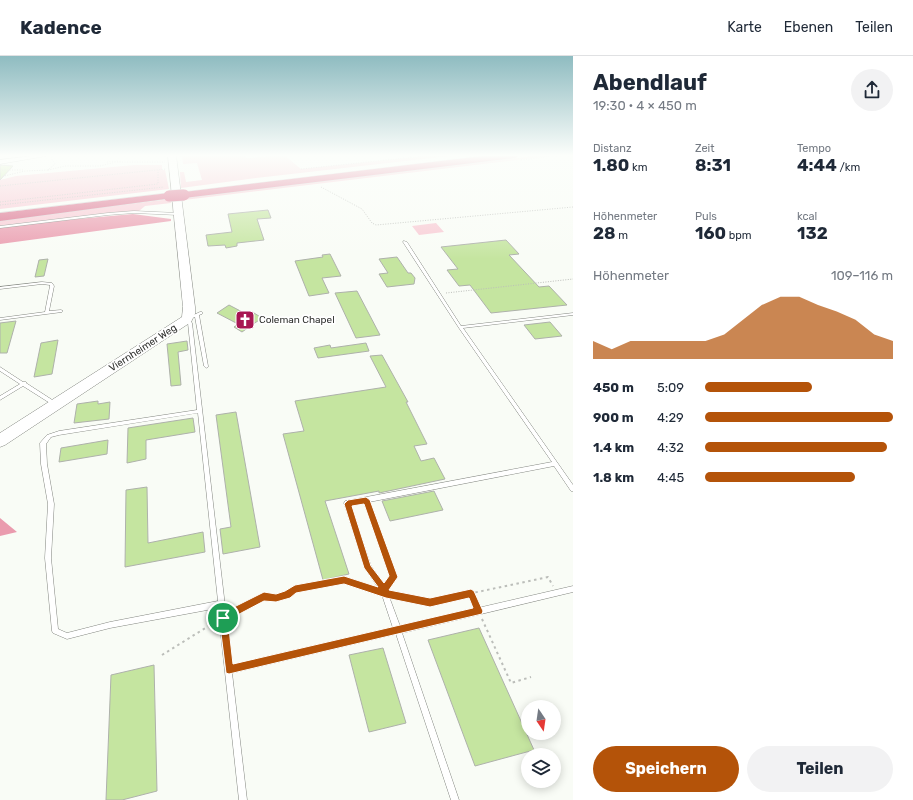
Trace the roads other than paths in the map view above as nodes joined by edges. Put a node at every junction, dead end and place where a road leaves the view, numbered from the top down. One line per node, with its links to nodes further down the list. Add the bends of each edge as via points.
1 (176, 190): 4 (street, Viernheimer Weg)
2 (224, 190): 4 (highway)
3 (229, 190): 4 (highway)
4 (177, 196): 5 (highway); 6 (highway); 7 (lane, via 134,212); 13 (street, Viernheimer Weg, via 189,314)
5 (0, 212)
6 (0, 216)
7 (0, 227)
8 (404, 242): 15 (lane)
9 (0, 288): 11 (lane, via 51,284)
10 (61, 311): 11 (lane)
11 (47, 313): 14 (lane)
12 (573, 314): 15 (lane)
13 (195, 316): 16 (lane); 20 (street, Viernheimer Weg); 21 (lane, via 190,323)
14 (0, 318)
15 (460, 327): 23 (lane)
16 (206, 366)
17 (0, 369): 18 (lane)
18 (24, 383): 19 (lane); 20 (lane)
19 (0, 398)
20 (56, 404): 22 (street, Viernheimer Weg)
21 (200, 411): 28 (lane); 28 (lane, via 59,433 49,436 43,443 51,504 48,558 55,631 67,636 110,625)
22 (0, 441)
23 (556, 464): 24 (lane); 25 (lane)
24 (573, 489)
25 (366, 500): 27 (lane, via 394,577); 27 (lane, via 348,504 368,568)
26 (573, 589): 29 (lane)
27 (385, 592): 29 (lane)
28 (221, 604): 30 (lane)
29 (398, 630): 30 (lane); 32 (lane)
30 (229, 670): 31 (lane)
31 (243, 800)
32 (455, 800)

